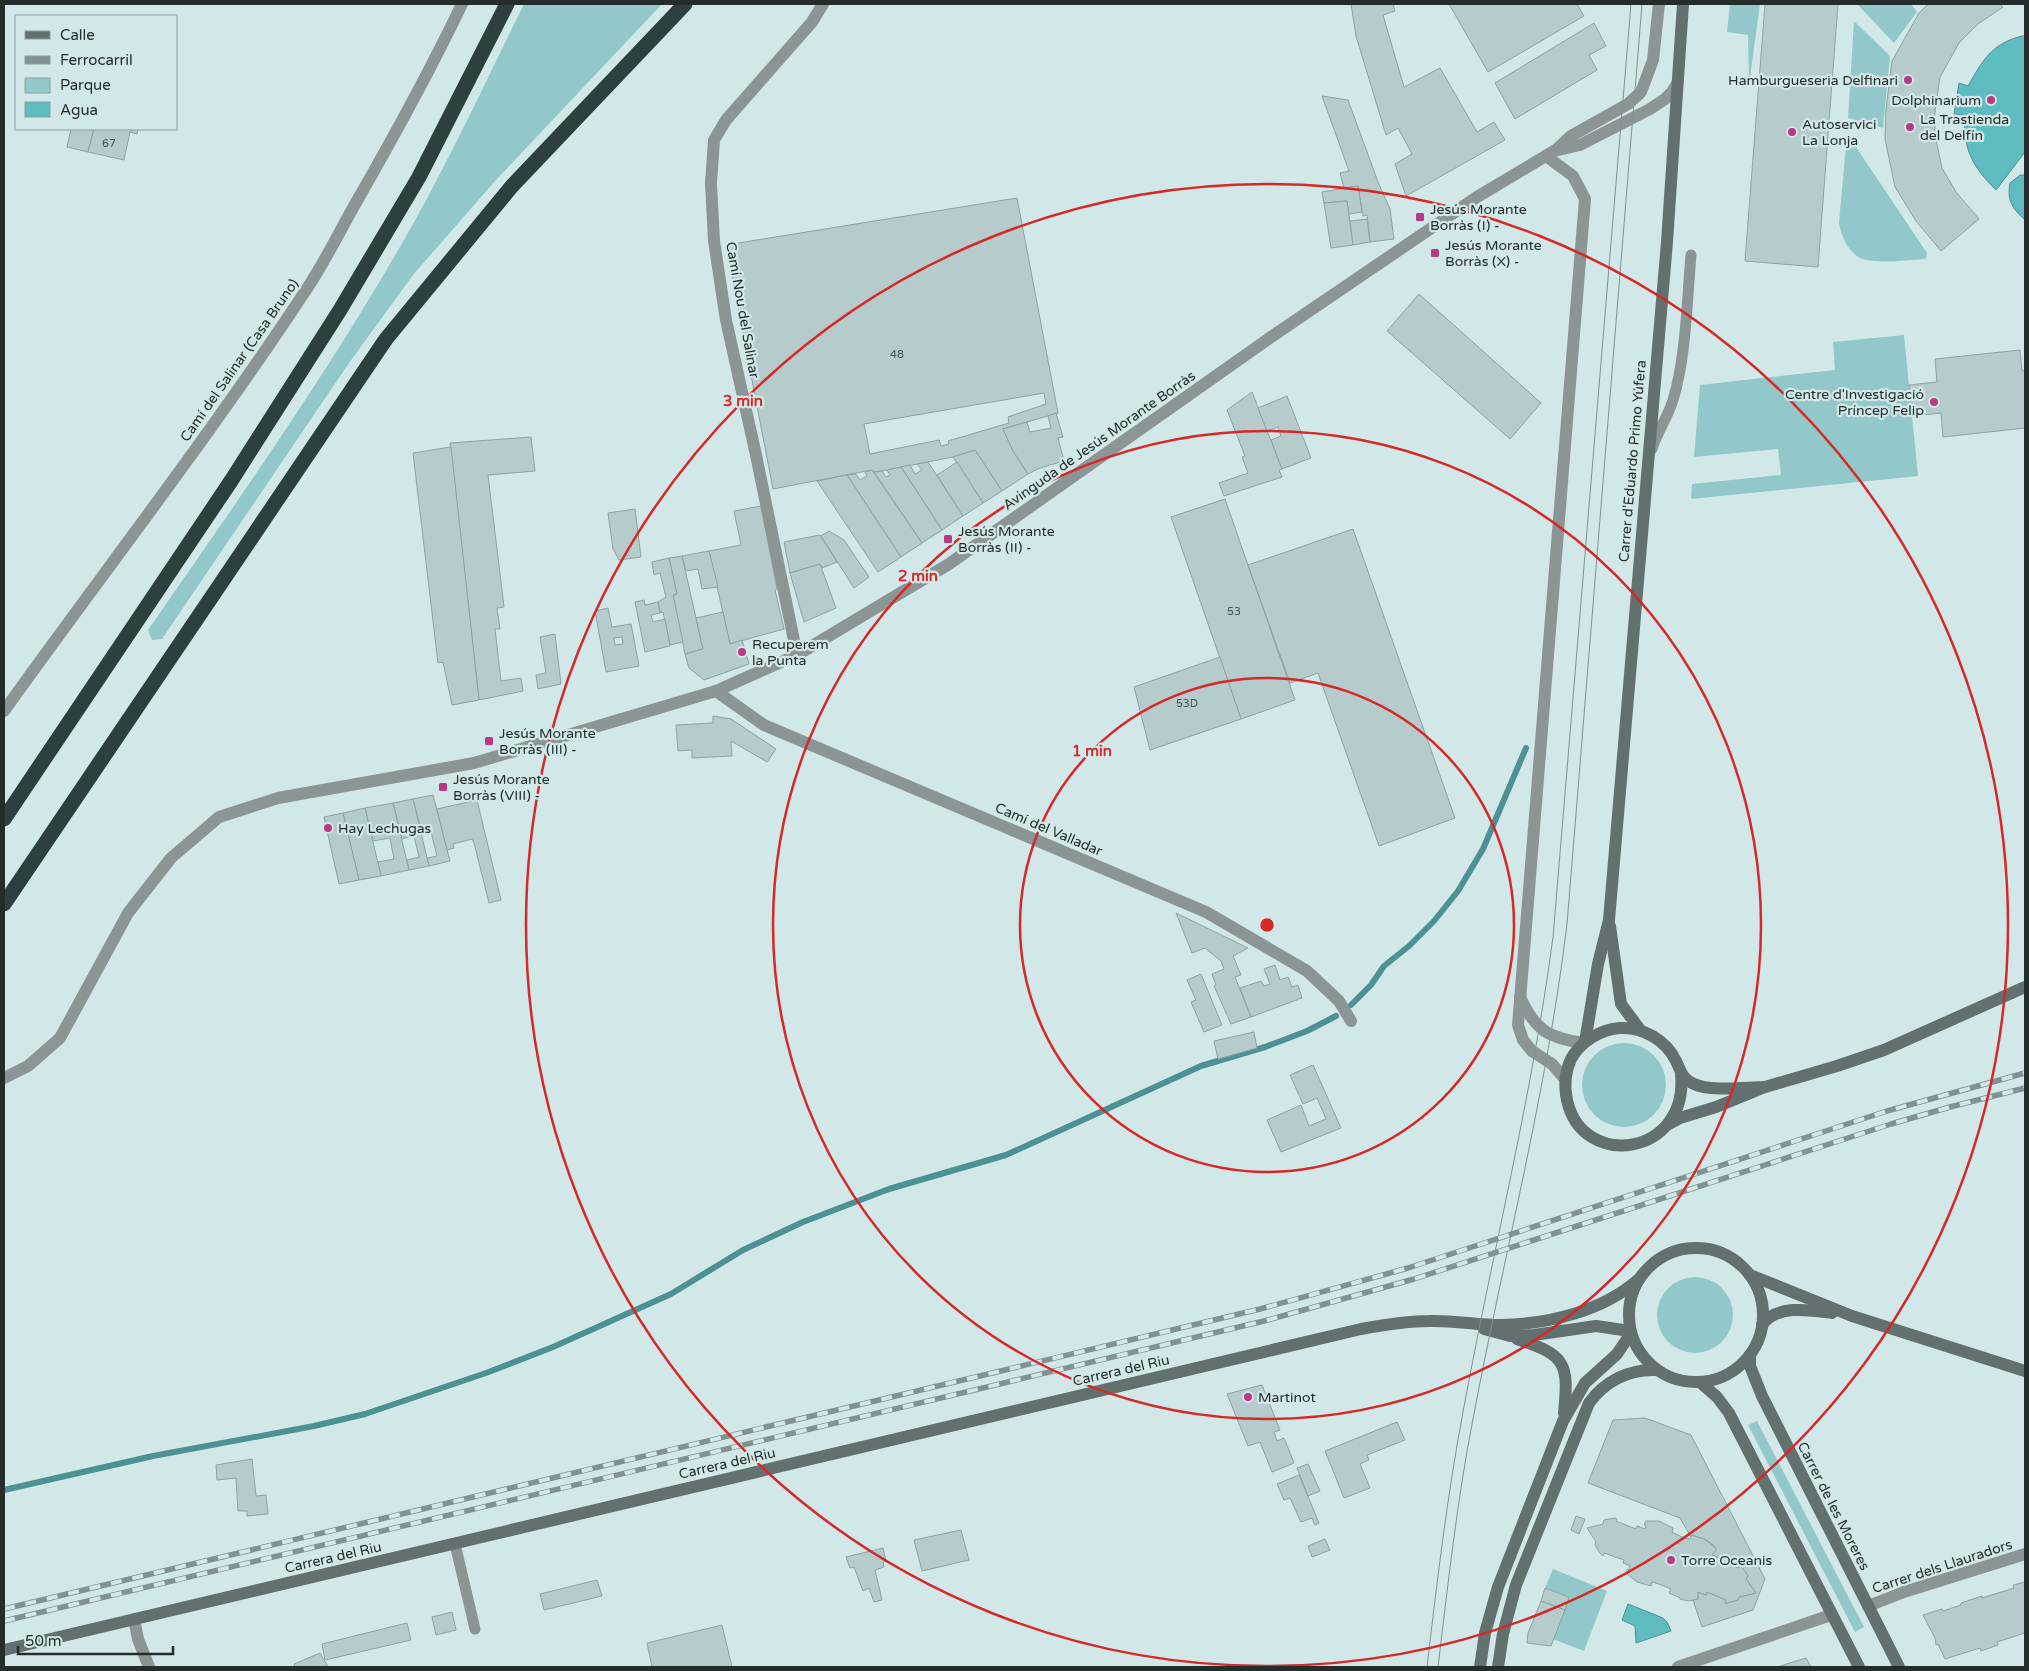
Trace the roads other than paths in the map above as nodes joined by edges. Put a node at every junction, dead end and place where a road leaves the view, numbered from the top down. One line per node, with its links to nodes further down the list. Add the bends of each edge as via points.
1 (462, 4): 15 (street, Camí del Salinar (Casa Bruno), via 388,146 309,285 161,498)
2 (496, 4): 10 (highway)
3 (507, 4): 10 (highway)
4 (685, 4): 17 (highway, via 512,186 386,339)
5 (823, 4): 13 (street, Camí Nou del Salinar, via 812,22 726,120 714,140 711,183 714,241 726,320)
6 (1659, 4): 9 (street, Avinguda de Jesús Morante Borràs, via 1653,60 1641,92 1628,104 1571,136)
7 (1683, 4): 8 (main road, Carrer d'Eduardo Primo Yúfera)
8 (1677, 84): 9 (street, Avinguda de Jesús Morante Borràs, via 1665,99 1650,109 1585,143); 12 (main road, Carrer d'Eduardo Primo Yúfera)
9 (1550, 154): 13 (street, Avinguda de Jesús Morante Borràs, via 1477,197 1290,324 949,564); 20 (street, via 1573,176 1585,199)
10 (419, 178): 16 (highway, via 231,481)
11 (1691, 255): 12 (lane, via 1678,377 1671,408)
12 (1648, 460): 18 (main road, Carrer d'Eduardo Primo Yúfera)
13 (797, 656): 14 (street, Avinguda de Jesús Morante Borràs)
14 (716, 691): 21 (street, Camí del Valladar, via 764,725 1206,912 1307,971 1339,1001); 25 (street, Avinguda de Jesús Morante Borràs, via 474,762 278,798 219,817 171,858 128,913 60,1038 28,1066)
15 (4, 711)
16 (4, 819)
17 (4, 904)
18 (1609, 920): 22 (main road, Carrer d'Eduardo Primo Yúfera, via 1621,1004); 23 (main road, Carrer d'Eduardo Primo Yúfera)
19 (2025, 987): 27 (main road, via 1884,1050)
20 (1519, 995): 23 (street, via 1528,1014 1546,1032 1565,1040); 26 (street, via 1518,1025 1523,1040)
21 (1351, 1021)
22 (1642, 1031): 23 (main road, via 1609,1029); 24 (main road, via 1667,1047)
23 (1585, 1042): 26 (main road, via 1574,1055)
24 (1681, 1074): 27 (main road, via 1699,1086); 28 (main road, via 1680,1100)
25 (4, 1078)
26 (1565, 1079): 28 (main road, via 1566,1095 1574,1118 1594,1138 1620,1146 1634,1145 1659,1134)
27 (1765, 1087): 28 (main road)
28 (1669, 1124)
29 (1750, 1275): 30 (main road, via 1738,1263 1717,1251 1695,1248 1672,1252 1654,1263); 31 (main road); 33 (main road, via 1762,1302)
30 (1639, 1279): 32 (main road, Carrera del Riu, via 1613,1298 1561,1317 1518,1324); 34 (main road, via 1631,1298)
31 (1852, 1316): 33 (main road, via 1788,1311 1774,1314); 38 (main road)
32 (1460, 1323): 35 (main road, Carrera del Riu); 41 (main road, Carrera del Riu, via 1419,1321 1361,1329)
33 (1762, 1325): 36 (main road)
34 (1631, 1332): 35 (main road, Carrera del Riu, via 1596,1326); 37 (main road, via 1644,1358); 40 (main road, via 1617,1354 1586,1383)
35 (1510, 1336): 40 (main road, via 1547,1350 1563,1366 1566,1390)
36 (1750, 1355): 39 (main road, via 1722,1378); 43 (main road, Carrer de les Moreres, via 1750,1366 1762,1396)
37 (1656, 1370): 39 (main road, via 1680,1381); 50 (main road, via 1621,1377 1602,1388 1589,1403 1516,1585)
38 (2025, 1371)
39 (1701, 1383): 44 (main road, via 1729,1413)
40 (1563, 1421): 49 (main road, via 1498,1587 1485,1633)
41 (455, 1544): 45 (main road, Carrera del Riu); 46 (lane)
42 (2025, 1554): 43 (street, Carrer dels Llauradors)
43 (1868, 1606): 53 (main road, Carrer de les Moreres)
44 (1831, 1614): 51 (street); 52 (main road)
45 (134, 1619): 47 (main road, Carrera del Riu); 48 (street)
46 (475, 1629)
47 (4, 1650)
48 (149, 1667)
49 (1480, 1667)
50 (1498, 1667)
51 (1678, 1667)
52 (1859, 1667)
53 (1900, 1667)

